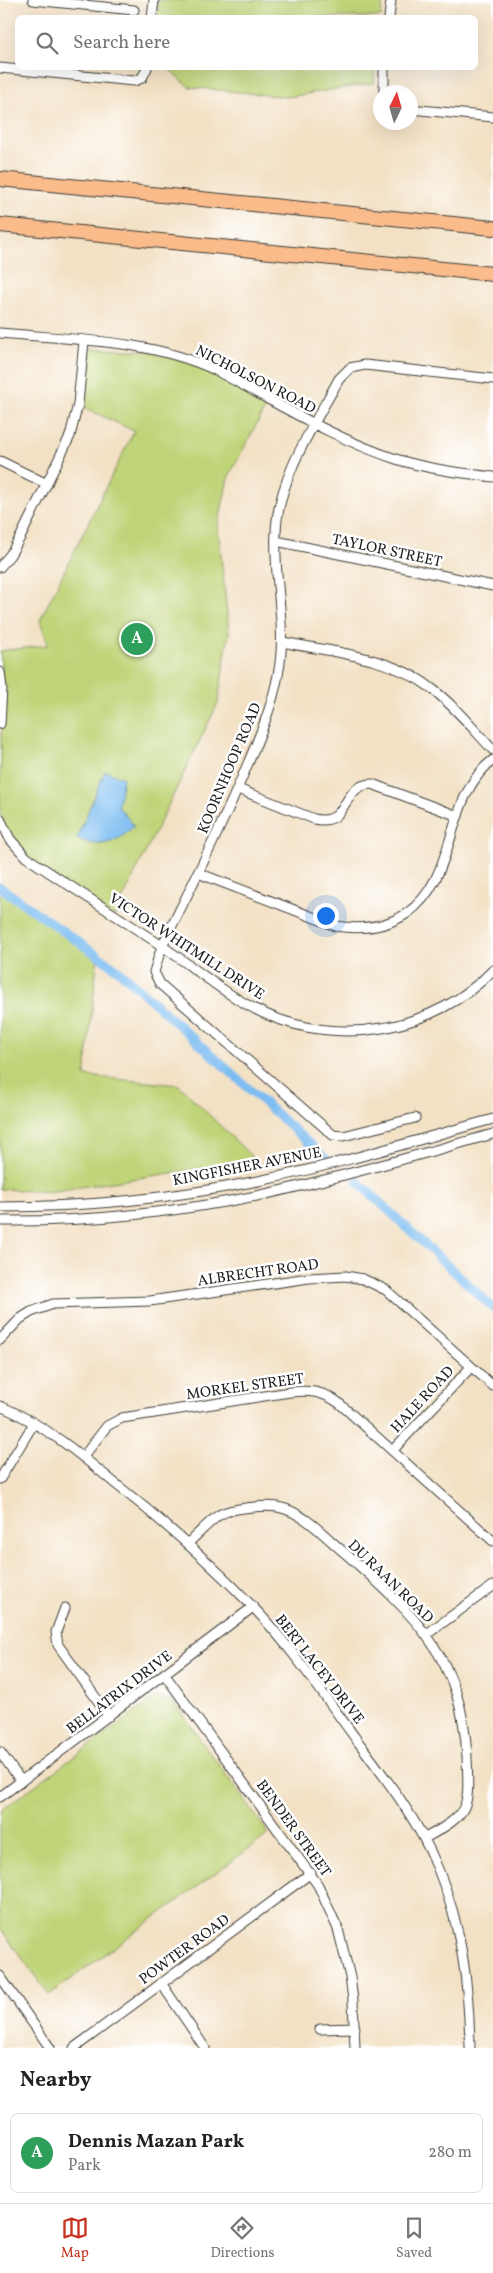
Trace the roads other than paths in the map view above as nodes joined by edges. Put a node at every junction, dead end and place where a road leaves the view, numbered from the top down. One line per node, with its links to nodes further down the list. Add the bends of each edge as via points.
1 (33, 0): 4 (street)
2 (154, 0): 5 (street)
3 (391, 0): 6 (street)
4 (134, 10)
5 (152, 15)
6 (389, 15)
7 (0, 68): 8 (street)
8 (15, 69)
9 (21, 70): 10 (street, via 134,81 142,78)
10 (146, 70)
11 (384, 70): 12 (street)
12 (384, 85)
13 (418, 109): 14 (street)
14 (493, 117)
15 (0, 179): 17 (highway)
16 (0, 225): 18 (highway)
17 (493, 228)
18 (493, 274)
19 (0, 333): 20 (street, NICHOLSON ROAD)
20 (84, 341): 22 (street, NICHOLSON ROAD, via 161,350 198,362); 25 (street, via 75,420)
21 (493, 379): 22 (street, KOORNHOOP ROAD, via 356,366 339,379)
22 (315, 424): 24 (street, NICHOLSON ROAD, via 396,460); 26 (street, KOORNHOOP ROAD, via 288,477 278,511)
23 (0, 461): 25 (street)
24 (493, 476)
25 (47, 484): 27 (street, via 21,536)
26 (276, 541): 28 (street, TAYLOR STREET); 29 (street, KOORNHOOP ROAD)
27 (0, 567)
28 (493, 586)
29 (282, 642): 32 (street, via 364,658 420,680 442,697); 34 (street, KOORNHOOP ROAD, via 273,698)
30 (0, 672): 31 (street)
31 (0, 724)
32 (493, 750)
33 (493, 760): 35 (street, via 472,783)
34 (238, 789): 35 (street, via 314,819 327,821 338,816 353,791 372,784); 37 (street, KOORNHOOP ROAD)
35 (458, 816): 37 (street, via 438,874 422,900 401,917 371,928 336,926)
36 (0, 819): 38 (street, VICTOR WHITMILL DRIVE, via 10,839 26,856)
37 (198, 873): 38 (street, KOORNHOOP ROAD)
38 (162, 946): 39 (street, VICTOR WHITMILL DRIVE, via 258,1010 297,1024 330,1030 370,1031 408,1023 449,1005 482,982); 40 (street, KOORNHOOP ROAD, via 154,968 156,979 327,1132 343,1136)
39 (493, 970)
40 (415, 1118)
41 (493, 1120): 43 (street, KINGFISHER AVENUE, via 336,1162 219,1188 87,1205)
42 (493, 1134): 44 (street, KINGFISHER AVENUE, via 308,1184 231,1200 115,1216)
43 (0, 1207)
44 (0, 1221)
45 (0, 1340): 46 (street, ALBRECHT ROAD, via 20,1319 53,1304 150,1301 309,1278 346,1276 363,1279 386,1290)
46 (471, 1367): 47 (street, ALBRECHT ROAD); 50 (street, HALE ROAD)
47 (493, 1386)
48 (0, 1406): 49 (street, BERT LACEY DRIVE)
49 (34, 1422): 51 (street, BERT LACEY DRIVE); 52 (street)
50 (392, 1450): 51 (street, MORKEL STREET, via 333,1398 308,1391 122,1418 107,1426); 53 (street, MORKEL STREET)
51 (83, 1457): 54 (street, BERT LACEY DRIVE)
52 (0, 1479)
53 (493, 1541)
54 (188, 1543): 56 (street, BERT LACEY DRIVE); 58 (street, DU RAAN ROAD, via 228,1512 276,1507 295,1512 371,1577)
55 (493, 1586): 58 (street)
56 (253, 1607): 59 (street, BELLATRIX DRIVE); 64 (street, BERT LACEY DRIVE, via 311,1677)
57 (66, 1608): 60 (street, via 56,1632 58,1645)
58 (427, 1634): 64 (street, DU RAAN ROAD, via 449,1672 461,1708 468,1790 464,1808 456,1820)
59 (165, 1675): 60 (street, BELLATRIX DRIVE); 65 (street, BENDER STREET)
60 (109, 1716): 62 (street, BELLATRIX DRIVE)
61 (0, 1752): 62 (street)
62 (22, 1781): 63 (street, BELLATRIX DRIVE)
63 (0, 1796)
64 (425, 1838): 74 (street, BERT LACEY DRIVE, via 451,1905 462,1945)
65 (311, 1873): 67 (street, POWTER ROAD); 69 (street, BENDER STREET, via 343,1945)
66 (0, 1976): 70 (street)
67 (161, 1983): 71 (street, POWTER ROAD); 72 (street)
68 (320, 2028): 69 (street)
69 (355, 2028): 73 (street, BENDER STREET)
70 (50, 2048)
71 (74, 2048)
72 (205, 2048)
73 (355, 2048)
74 (470, 2048)

